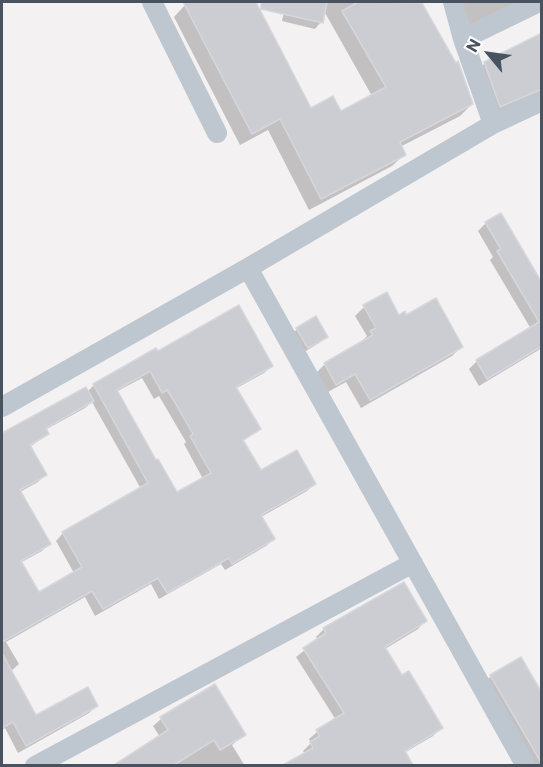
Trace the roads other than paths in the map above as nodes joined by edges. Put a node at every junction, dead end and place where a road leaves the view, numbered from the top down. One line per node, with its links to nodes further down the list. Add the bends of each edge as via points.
1 (154, 2): 7 (street)
2 (453, 2): 4 (street)
3 (539, 2): 4 (street)
4 (463, 39): 6 (street)
5 (542, 101): 6 (street)
6 (492, 124): 8 (street)
7 (217, 133)
8 (248, 268): 9 (street); 10 (street)
9 (2, 407)
10 (413, 563): 11 (street); 12 (street)
11 (35, 765)
12 (526, 765)

